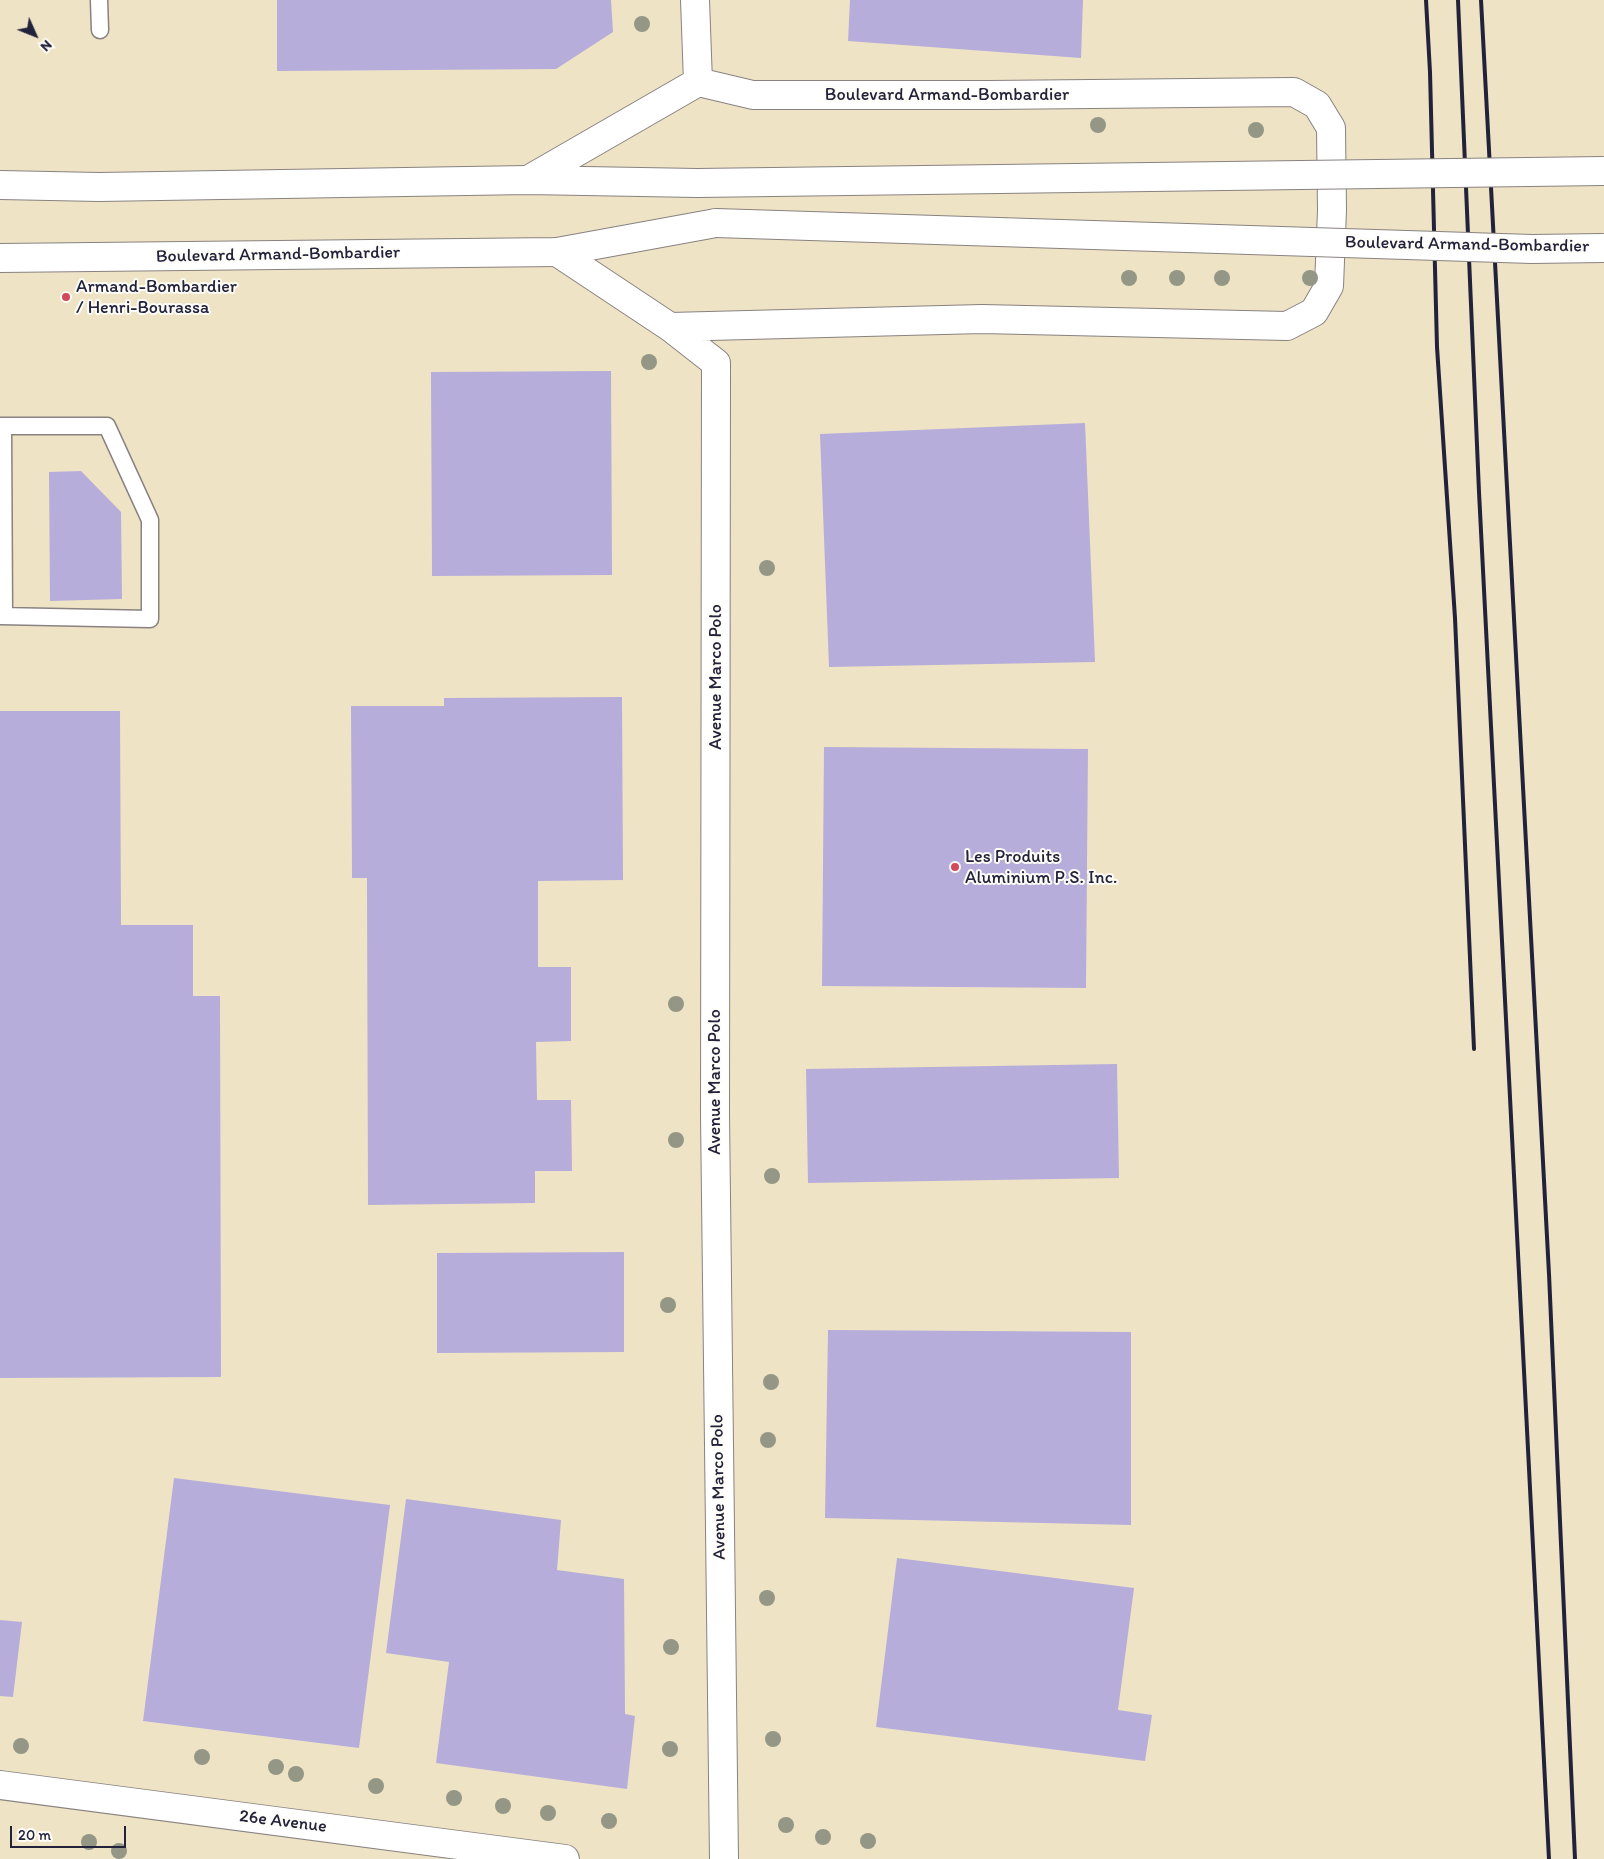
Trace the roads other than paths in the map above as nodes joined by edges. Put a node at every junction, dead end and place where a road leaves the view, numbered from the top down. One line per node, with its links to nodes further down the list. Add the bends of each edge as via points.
1 (99, 0): 3 (lane)
2 (695, 0): 4 (street)
3 (100, 30)
4 (698, 82): 6 (street); 11 (street, Boulevard Armand-Bombardier, via 753,95 1294,92 1317,105 1331,128 1329,286 1314,312 1287,326 982,319)
5 (1604, 171): 6 (street, bridge, via 697,183)
6 (528, 180): 7 (street, via 99,187)
7 (0, 185)
8 (1604, 248): 9 (street, Boulevard Armand-Bombardier, bridge, via 1532,249 716,223)
9 (557, 252): 10 (street, Boulevard Armand-Bombardier); 11 (street)
10 (0, 258)
11 (670, 327): 17 (street, Avenue Marco Polo, via 716,363 715,1114)
12 (1, 426): 13 (lane); 14 (lane, via 107,426 150,520 150,618)
13 (2, 539): 14 (lane)
14 (2, 616)
15 (0, 1785): 16 (street, 26e Avenue)
16 (565, 1859)
17 (724, 1859)

